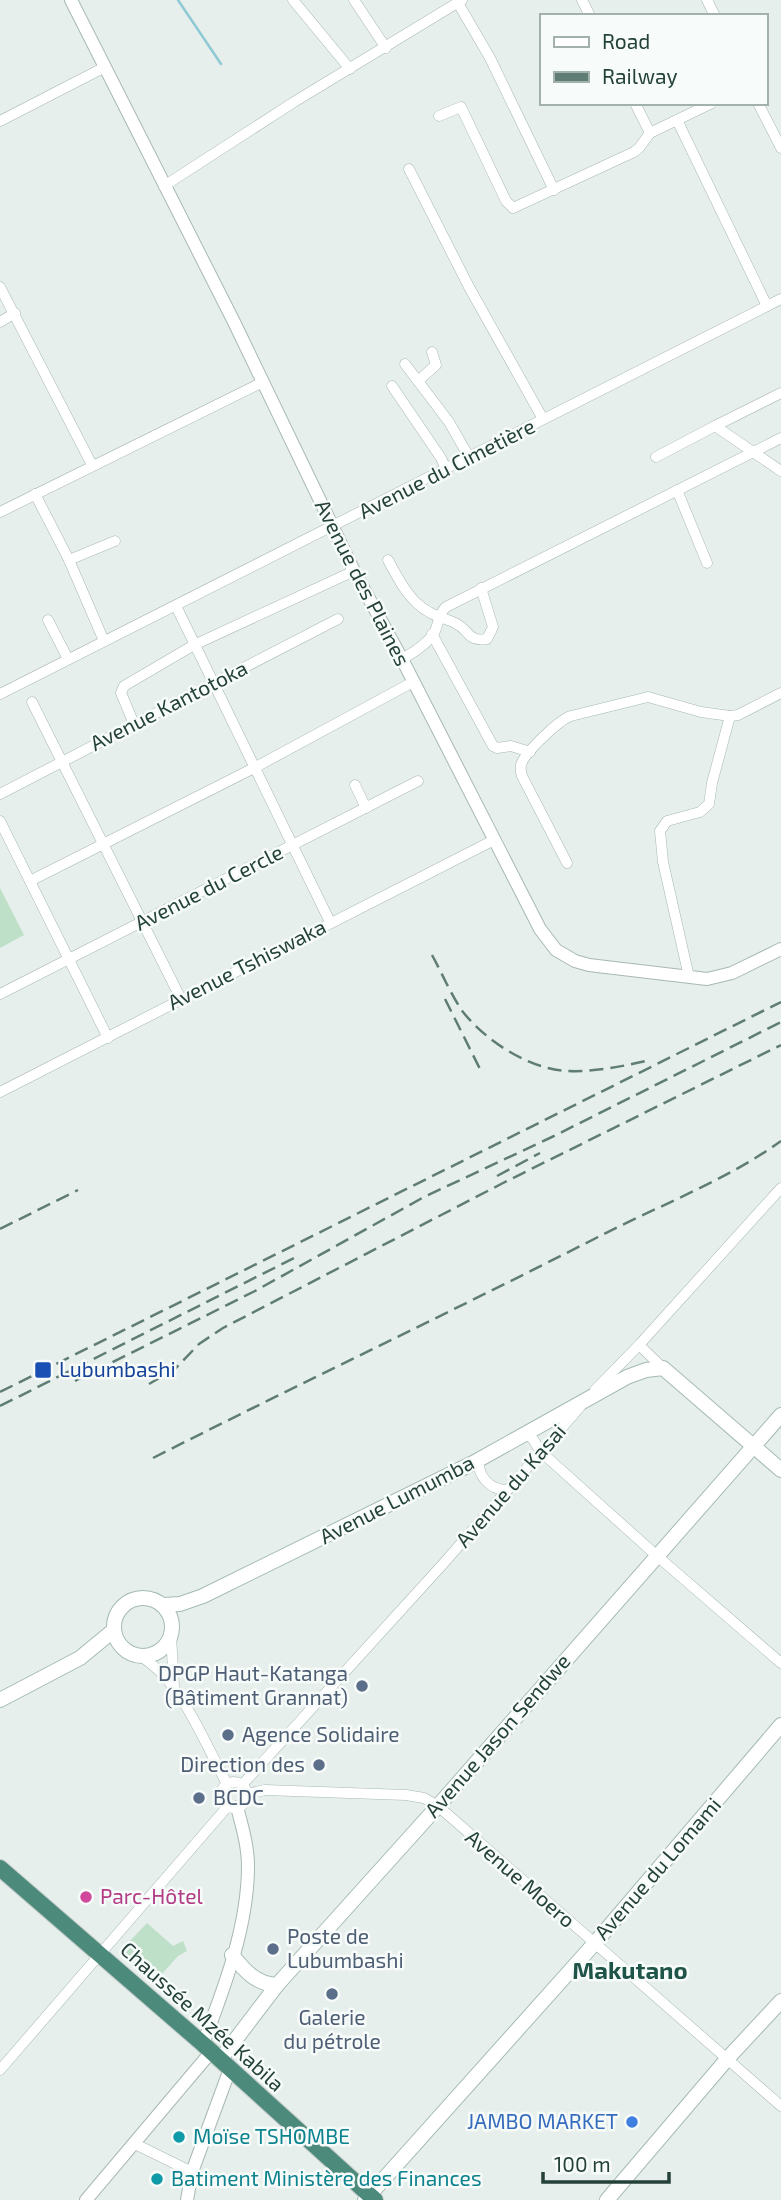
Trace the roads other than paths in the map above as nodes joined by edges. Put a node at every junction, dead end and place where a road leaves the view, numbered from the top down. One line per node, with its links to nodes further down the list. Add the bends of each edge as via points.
1 (71, 0): 6 (street, Avenue des Plaines)
2 (293, 0): 7 (street)
3 (354, 0): 5 (street)
4 (460, 1): 5 (street); 18 (street)
5 (386, 48): 7 (street)
6 (104, 67): 13 (street); 17 (street, Avenue des Plaines)
7 (350, 69): 17 (street)
8 (636, 105): 14 (street)
9 (708, 105): 12 (street)
10 (759, 105): 15 (street)
11 (439, 116): 18 (street, via 461,107 511,207 516,209)
12 (677, 120): 14 (street); 21 (street)
13 (0, 121)
14 (650, 134): 18 (street, via 639,148)
15 (781, 148)
16 (409, 169): 30 (street)
17 (164, 186): 27 (street, Avenue des Plaines)
18 (554, 190)
19 (0, 287): 22 (street)
20 (781, 299): 21 (street, Avenue du Cimetière)
21 (767, 306): 30 (street, Avenue du Cimetière)
22 (15, 313): 23 (street); 36 (street)
23 (0, 322)
24 (432, 352): 26 (street, via 436,365)
25 (405, 364): 26 (street)
26 (418, 380): 34 (street)
27 (263, 382): 36 (street); 42 (street, Avenue des Plaines)
28 (392, 386): 37 (street)
29 (781, 393): 31 (street)
30 (543, 419): 34 (street, Avenue du Cimetière)
31 (715, 426): 33 (street); 35 (street)
32 (781, 438): 33 (street)
33 (754, 452): 38 (street); 39 (street)
34 (469, 457): 37 (street, Avenue du Cimetière)
35 (656, 457)
36 (92, 465): 40 (street)
37 (446, 469): 42 (street, Avenue du Cimetière)
38 (781, 471)
39 (677, 490): 46 (street); 48 (street)
40 (35, 494): 41 (street); 44 (street)
41 (0, 512)
42 (332, 527): 47 (street, Avenue des Plaines); 49 (street, Avenue du Cimetière)
43 (115, 541): 44 (street)
44 (69, 560): 54 (street)
45 (388, 560): 50 (street, via 416,602)
46 (707, 563)
47 (354, 571): 55 (street); 57 (street, Avenue des Plaines)
48 (481, 588): 50 (street, via 446,607); 50 (street, via 493,627 487,639 469,637 458,624)
49 (176, 606): 54 (street, Avenue du Cimetière); 55 (street)
50 (439, 617): 53 (street)
51 (338, 619): 59 (street, Avenue Kantotoka)
52 (48, 620): 56 (street)
53 (432, 634): 57 (street); 65 (street, via 493,746)
54 (104, 641): 56 (street, Avenue du Cimetière)
55 (194, 645): 59 (street); 64 (street, via 122,688)
56 (68, 659): 61 (street, Avenue du Cimetière)
57 (402, 659): 58 (street, Avenue des Plaines)
58 (413, 682): 67 (street); 73 (street, Avenue des Plaines)
59 (214, 685): 64 (street, Avenue Kantotoka); 67 (street)
60 (781, 693): 63 (street)
61 (0, 694)
62 (32, 702): 66 (street)
63 (730, 716): 65 (street, via 642,698 564,719); 82 (street, via 709,804 700,812 667,821 660,831)
64 (134, 724): 66 (street, Avenue Kantotoka)
65 (530, 752): 76 (street, via 521,772)
66 (62, 761): 70 (street, Avenue Kantotoka); 74 (street)
67 (254, 768): 74 (street); 75 (street)
68 (418, 781): 71 (street, Avenue du Cercle)
69 (355, 785): 71 (street)
70 (0, 794)
71 (366, 808): 75 (street, Avenue du Cercle)
72 (0, 821): 77 (street)
73 (494, 840): 78 (street, Avenue Tshiswaka); 82 (street, Avenue des Plaines, via 540,929 563,955 589,965)
74 (102, 843): 77 (street); 79 (street)
75 (292, 846): 78 (street); 79 (street, Avenue du Cercle)
76 (567, 863)
77 (30, 881): 81 (street)
78 (330, 922): 84 (street, Avenue Tshiswaka)
79 (142, 923): 81 (street, Avenue du Cercle); 84 (street)
80 (781, 949): 82 (street, Avenue des Plaines, via 725,976)
81 (69, 960): 83 (street, Avenue du Cercle); 85 (street)
82 (689, 976)
83 (0, 994)
84 (181, 999): 85 (street, Avenue Tshiswaka)
85 (108, 1038): 86 (street, Avenue Tshiswaka)
86 (0, 1092)
87 (781, 1188): 88 (street, Avenue du Kasai)
88 (639, 1345): 89 (street); 90 (street, Avenue du Kasai)
89 (663, 1367): 90 (main road, Avenue Lumumba, via 627,1377); 93 (main road)
90 (588, 1398): 92 (main road, Avenue Lumumba); 94 (street, Avenue du Kasai)
91 (781, 1415): 93 (main road, Avenue Jason Sendwe)
92 (525, 1433): 94 (street); 95 (main road, Avenue Lumumba)
93 (755, 1446): 96 (main road); 98 (main road, Avenue Jason Sendwe)
94 (540, 1451): 97 (street, Avenue du Kasai); 98 (street)
95 (480, 1459): 97 (street, via 484,1478 495,1488); 99 (main road, Avenue Lumumba)
96 (781, 1469)
97 (507, 1490): 111 (street, Avenue du Kasai)
98 (656, 1555): 106 (street); 112 (main road, Avenue Jason Sendwe)
99 (203, 1596): 100 (main road); 102 (main road, via 183,1613)
100 (163, 1605): 101 (main road, via 149,1598 132,1600 119,1610); 102 (main road, via 171,1619)
101 (114, 1630): 103 (main road); 105 (main road)
102 (171, 1633): 104 (main road, via 161,1650); 107 (street)
103 (125, 1649): 104 (main road); 105 (main road)
104 (140, 1656): 107 (street)
105 (80, 1658): 108 (main road)
106 (781, 1663)
107 (174, 1687): 110 (street)
108 (0, 1700)
109 (781, 1725): 115 (main road, Avenue du Lomami)
110 (227, 1784): 111 (street, via 235,1782); 113 (street, via 221,1793 224,1803)
111 (245, 1789): 112 (street, Avenue Moero, via 406,1795); 113 (street, Avenue du Kasai, via 244,1802)
112 (438, 1806): 115 (street, Avenue Moero); 118 (main road, Avenue Jason Sendwe)
113 (233, 1807): 116 (street, Avenue du Kasai); 117 (street, via 246,1841 248,1866 242,1921)
114 (0, 1868): 116 (highway, Chaussée Mzée Kabila)
115 (594, 1944): 121 (street, Avenue Moero); 126 (main road, Avenue du Lomami)
116 (101, 1955): 120 (highway, Chaussée Mzée Kabila); 122 (street, Avenue du Kasai)
117 (232, 1955): 118 (main road, via 254,1979); 120 (street)
118 (277, 1985): 120 (main road, Avenue Jason Sendwe)
119 (781, 2001): 121 (main road)
120 (216, 2056): 124 (street, Avenue Jason Sendwe); 125 (street); 126 (highway, Chaussée Mzée Kabila)
121 (728, 2059): 123 (street, Avenue Moero); 129 (main road)
122 (0, 2070)
123 (781, 2106)
124 (135, 2144): 125 (street); 127 (street, Avenue Jason Sendwe)
125 (192, 2172): 128 (street)
126 (370, 2198)
127 (86, 2200)
128 (187, 2200)
129 (607, 2200)

